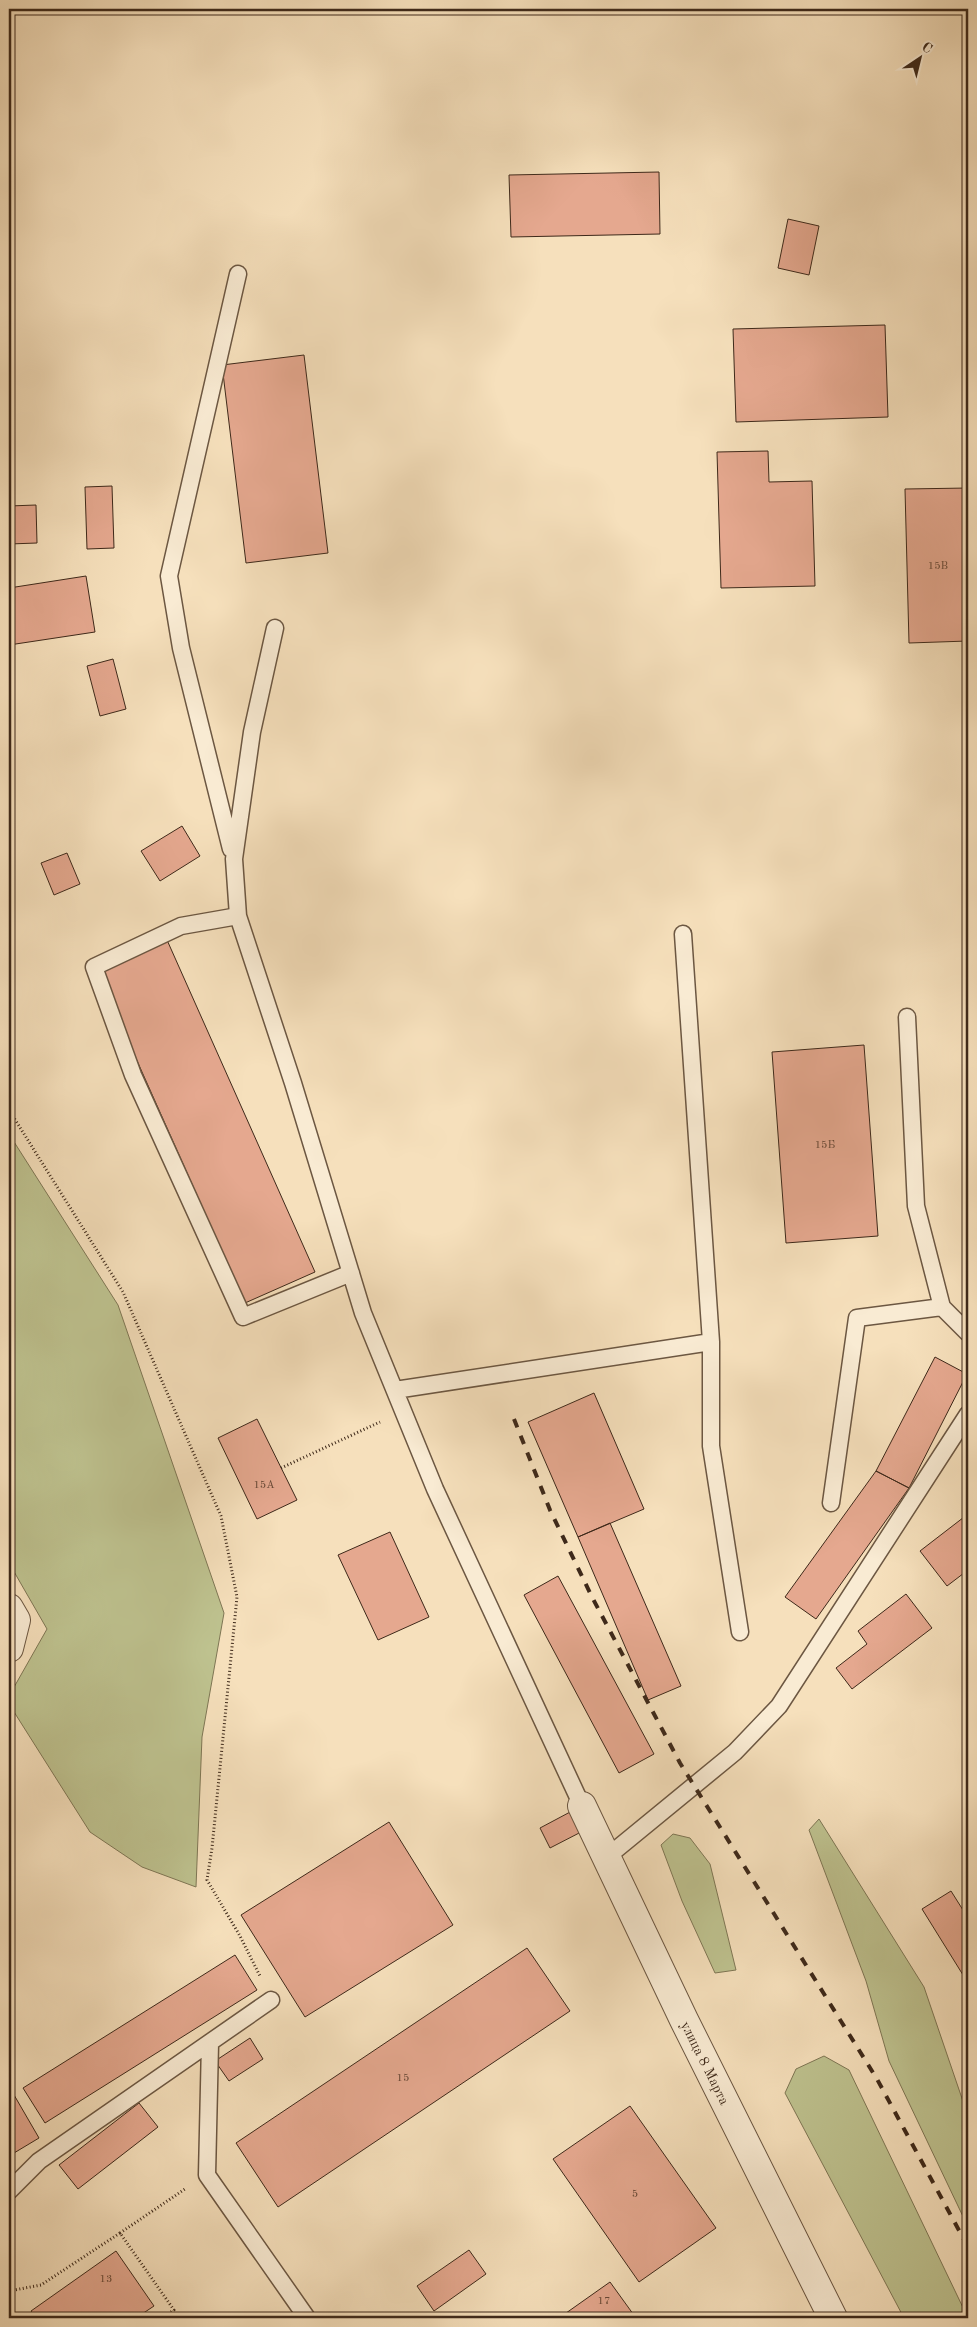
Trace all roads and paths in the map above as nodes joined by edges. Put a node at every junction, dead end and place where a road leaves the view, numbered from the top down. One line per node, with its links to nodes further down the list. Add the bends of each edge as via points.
1 (238, 274): 3 (lane, via 169,576 182,648)
2 (275, 628): 3 (lane, via 252,732)
3 (234, 859): 4 (lane)
4 (238, 916): 8 (lane); 8 (lane, via 181,926 94,967 133,1075 243,1317)
5 (683, 934): 11 (lane)
6 (907, 1017): 9 (lane, via 916,1206)
7 (9, 1110): 22 (path, via 124,1292 221,1516 237,1597 207,1880 240,1936)
8 (351, 1272): 12 (lane, via 363,1314)
9 (942, 1307): 10 (lane); 16 (lane, via 857,1318)
10 (968, 1332)
11 (711, 1342): 12 (lane); 18 (lane, via 711,1446)
12 (395, 1390): 13 (lane)
13 (404, 1412): 15 (path); 20 (lane, via 435,1489)
14 (968, 1414): 21 (lane, via 779,1706 736,1752)
15 (281, 1468)
16 (832, 1503)
17 (9, 1608): 19 (street, via 16,1620)
18 (740, 1632)
19 (9, 1648)
20 (582, 1806): 21 (street, улица 8 Марта)
21 (607, 1857): 30 (street, улица 8 Марта, via 684,2020)
22 (271, 2000): 23 (lane)
23 (210, 2043): 24 (lane); 25 (lane, via 39,2162)
24 (207, 2175): 26 (path); 29 (lane)
25 (9, 2191)
26 (120, 2233): 27 (path, via 41,2285); 28 (path, via 174,2310)
27 (9, 2291)
28 (162, 2318)
29 (308, 2318)
30 (833, 2318)

